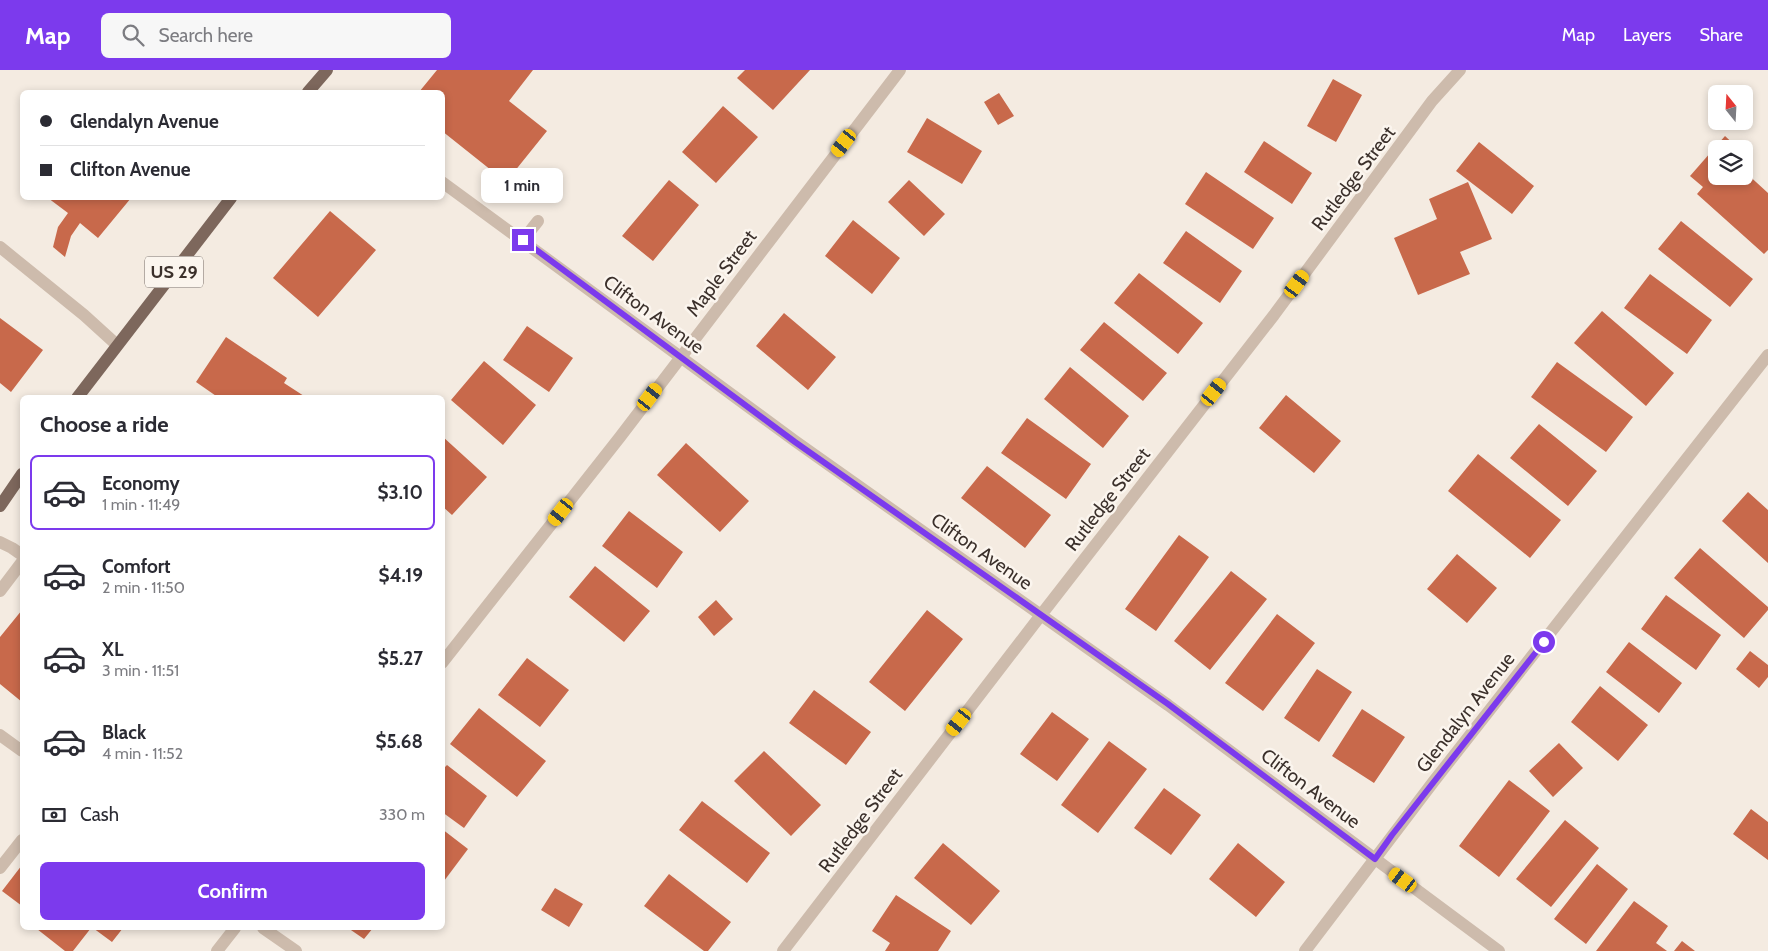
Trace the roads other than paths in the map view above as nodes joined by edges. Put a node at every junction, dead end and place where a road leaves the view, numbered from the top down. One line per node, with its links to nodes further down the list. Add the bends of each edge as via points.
1 (326, 70): 4 (main road)
2 (900, 70): 12 (street, Maple Street)
3 (1460, 70): 20 (street, Rutledge Street, via 1432,101 1274,315)
4 (311, 90)
5 (445, 184): 8 (street, Clifton Avenue)
6 (229, 200): 10 (main road, US 29)
7 (538, 221): 8 (street)
8 (523, 240): 12 (street, Clifton Avenue)
9 (0, 247): 10 (street)
10 (117, 345): 13 (main road, US 29)
11 (1768, 355): 25 (street, Glendalyn Avenue)
12 (681, 357): 20 (street, Clifton Avenue, via 795,442); 21 (street, Maple Street)
13 (80, 395)
14 (20, 477): 15 (main road)
15 (0, 506)
16 (0, 542): 17 (street)
17 (20, 554)
18 (20, 565): 19 (street)
19 (0, 591)
20 (1041, 615): 25 (street, Clifton Avenue, via 1168,704); 31 (street, Rutledge Street)
21 (445, 659)
22 (0, 735): 23 (street)
23 (20, 750)
24 (20, 843): 26 (street)
25 (1375, 859): 32 (street, Glendalyn Avenue); 33 (street, Clifton Avenue)
26 (0, 868)
27 (233, 930): 29 (street)
28 (266, 930): 30 (street)
29 (217, 951)
30 (296, 951)
31 (783, 951)
32 (1305, 951)
33 (1499, 951)

